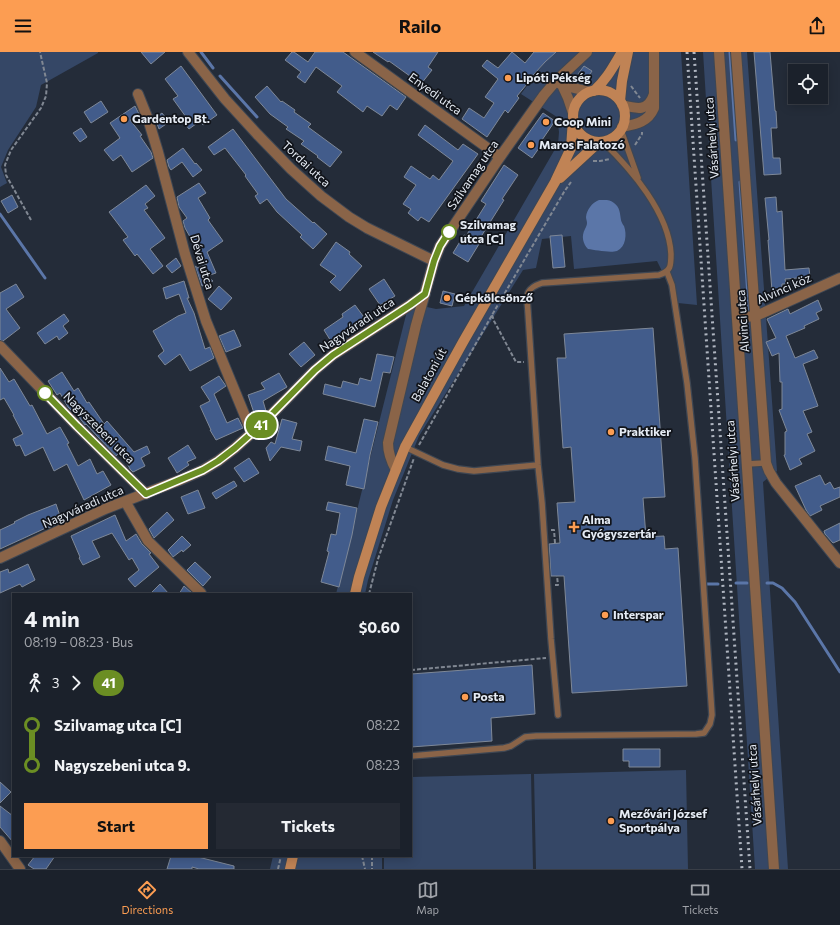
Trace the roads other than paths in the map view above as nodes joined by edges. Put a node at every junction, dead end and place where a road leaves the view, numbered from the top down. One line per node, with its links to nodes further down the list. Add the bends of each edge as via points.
1 (188, 52): 20 (street, Tordai utca, via 257,134 321,196 366,228)
2 (355, 52): 17 (street, Enyedi utca)
3 (587, 52): 9 (street, Szilvamag utca)
4 (622, 52): 10 (main road, via 608,76)
5 (628, 52): 13 (main road, via 622,81)
6 (654, 52): 12 (street)
7 (719, 52): 25 (street, Vásárhelyi utca)
8 (736, 52): 24 (street, Alvinci utca)
9 (559, 83): 10 (street); 14 (street, via 568,98); 17 (street, Szilvamag utca, via 544,95)
10 (592, 92): 13 (main road, via 608,92); 14 (main road, via 579,100)
11 (138, 94): 28 (street, Dévai utca, via 158,152 206,321)
12 (654, 94): 13 (street, via 652,101 643,108 632,108); 15 (street, via 651,115)
13 (621, 103): 15 (main road, via 625,116)
14 (573, 116): 16 (main road, via 579,133 592,141); 18 (main road, Balatoni út, via 571,148)
15 (622, 129): 16 (main road, via 610,140); 19 (lane)
16 (601, 142): 18 (main road, Balatoni út); 19 (lane, via 617,155)
17 (500, 157): 20 (street, Szilvamag utca, via 440,246)
18 (555, 182): 29 (main road, Balatoni út)
19 (639, 182): 21 (lane, via 659,213 668,233 671,259)
20 (435, 267): 23 (street, Szilvamag utca)
21 (667, 272): 33 (lane, via 659,276 542,284 529,290 527,297); 42 (lane, via 672,285 694,448 712,716 710,724 704,733 696,734 536,736 525,737 504,748)
22 (840, 278): 24 (street, Alvinci köz)
23 (425, 294): 27 (street, Szilvamag utca); 28 (street, Nagyváradi utca, via 333,355)
24 (756, 316): 25 (street, Alvinci köz); 31 (street, Alvinci utca)
25 (737, 317): 32 (street, Vásárhelyi utca)
26 (0, 346): 35 (street, Nagyszebeni utca)
27 (391, 430): 30 (street, Szilvamag utca, via 394,450); 34 (street, Szilvamag utca, via 388,448)
28 (252, 433): 35 (street, Nagyváradi utca, via 203,470)
29 (405, 447): 30 (main road, Balatoni út); 33 (lane, via 442,465 458,469 474,471)
30 (400, 459): 34 (main road, Balatoni út)
31 (766, 463): 32 (lane); 38 (street, Alvinci utca, via 776,483)
32 (746, 464): 47 (street, Vásárhelyi utca)
33 (538, 465): 41 (lane)
34 (396, 470): 40 (main road, Balatoni út, via 379,513)
35 (146, 494): 36 (street, Nagyváradi utca)
36 (125, 501): 37 (street, Nagyváradi utca); 39 (street, via 148,541)
37 (0, 558)
38 (840, 562)
39 (201, 593)
40 (355, 593)
41 (558, 716)
42 (412, 756)
43 (0, 841): 45 (street)
44 (293, 857): 46 (main road)
45 (20, 869)
46 (290, 869)
47 (774, 869)

